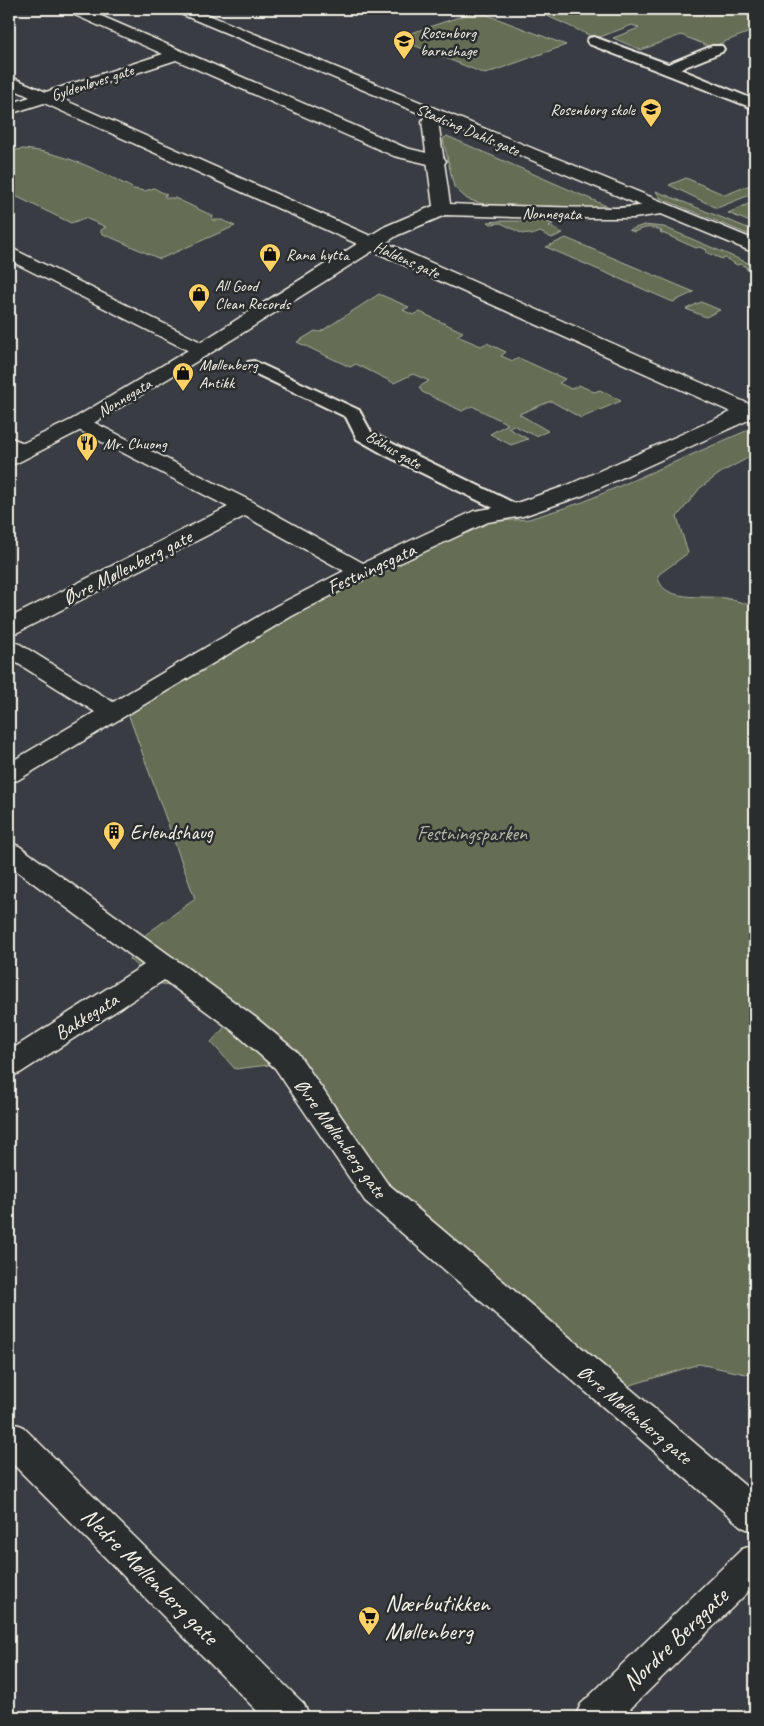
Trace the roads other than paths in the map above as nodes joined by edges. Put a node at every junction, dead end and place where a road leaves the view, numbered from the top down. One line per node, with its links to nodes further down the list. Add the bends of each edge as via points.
1 (73, 9): 5 (street)
2 (181, 9): 11 (street, Stadsing Dahls gate)
3 (594, 41): 6 (street)
4 (717, 49): 6 (street)
5 (176, 55): 8 (street, Gyldenløves gate); 12 (street, via 400,152)
6 (668, 69): 9 (street)
7 (9, 81): 8 (street, Haldens gate)
8 (44, 98): 10 (street, Gyldenløves gate); 15 (street, Haldens gate)
9 (755, 105)
10 (9, 109)
11 (437, 116): 12 (street, via 430,122); 14 (street, Stadsing Dahls gate)
12 (436, 161): 13 (street)
13 (442, 210): 14 (street, Nonnegata, via 546,213); 15 (street, Nonnegata, via 391,231)
14 (662, 210): 16 (street, Stadsing Dahls gate)
15 (372, 243): 18 (street, Nonnegata); 20 (street, Haldens gate)
16 (755, 247)
17 (9, 253): 18 (street)
18 (202, 350): 21 (street, Nonnegata)
19 (254, 366): 24 (street, Båhus gate, via 353,414 364,435 385,447)
20 (752, 411): 24 (street, Festningsgata, via 576,490)
21 (80, 423): 22 (street, Nonnegata); 23 (street)
22 (13, 451)
23 (244, 507): 25 (street); 26 (street, Øvre Møllenberg gate)
24 (516, 511): 25 (street, Festningsgata, via 482,516)
25 (362, 572): 28 (street, Festningsgata, via 284,611)
26 (9, 628)
27 (9, 648): 28 (street)
28 (113, 713): 29 (street, Festningsgata)
29 (9, 774)
30 (9, 852): 31 (street, Øvre Møllenberg gate)
31 (164, 966): 32 (street, Bakkegata); 34 (street, Øvre Møllenberg gate, via 244,1024 286,1060 376,1192)
32 (9, 1065)
33 (9, 1437): 36 (street, Nedre Møllenberg gate)
34 (755, 1516)
35 (755, 1561): 37 (street, Nordre Berggate)
36 (290, 1717)
37 (596, 1717)

